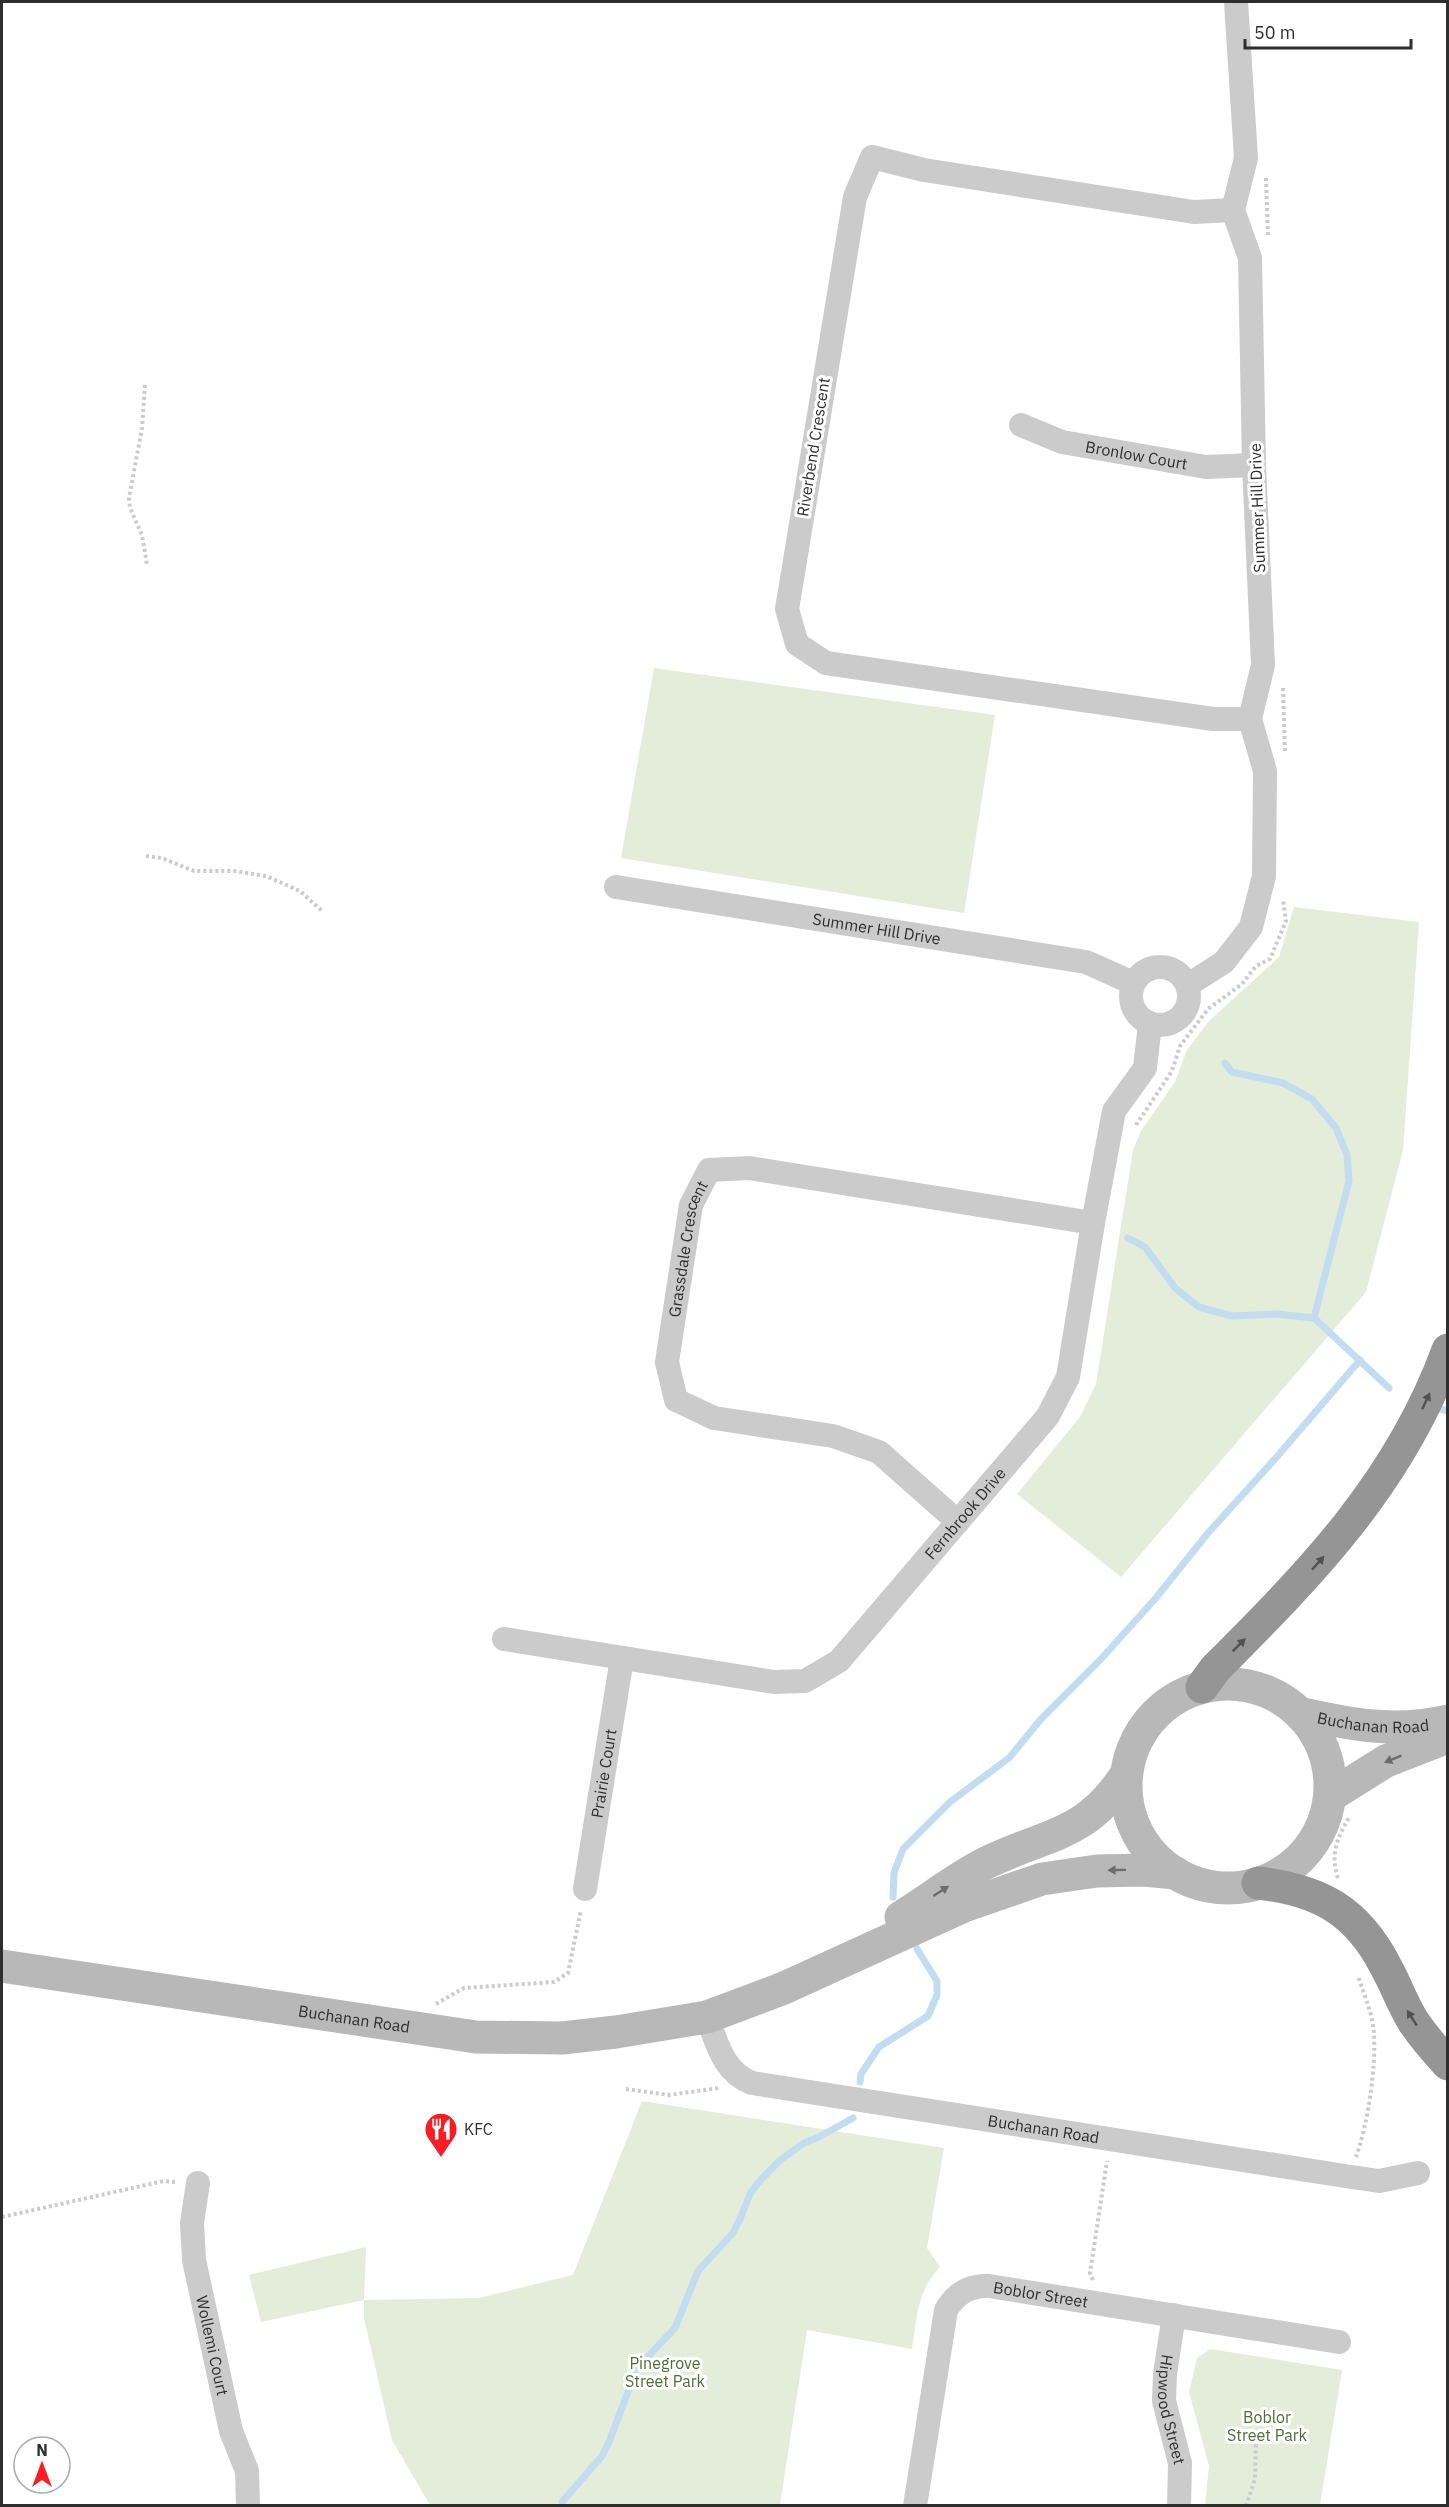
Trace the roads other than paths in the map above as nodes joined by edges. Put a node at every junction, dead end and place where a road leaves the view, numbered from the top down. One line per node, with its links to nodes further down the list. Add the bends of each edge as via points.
1 (1236, 2): 2 (street, via 1246,158)
2 (1233, 210): 4 (street, Summer Hill Drive, via 1250,258); 5 (street, Riverbend Crescent, via 1194,212 924,170 872,157 855,197 787,609 797,644 826,663 1213,720)
3 (1021, 425): 4 (street, Bronlow Court, via 1062,442 1206,467)
4 (1254, 465): 5 (street, Summer Hill Drive, via 1263,665)
5 (1250, 719): 8 (street, Summer Hill Drive, via 1265,771 1264,876 1251,927 1224,962)
6 (616, 887): 7 (street, Summer Hill Drive, via 1086,962)
7 (1133, 983): 8 (street, via 1145,971 1161,966 1172,968); 9 (street, via 1132,1006)
8 (1188, 985): 9 (street, via 1189,1005 1184,1014 1168,1025)
9 (1150, 1024): 10 (street, Fernbrook Drive, via 1145,1068 1114,1111)
10 (1093, 1223): 12 (street, Fernbrook Drive, via 1068,1377 1048,1416); 12 (street, Grassdale Crescent, via 749,1168 709,1170 691,1205 667,1362 676,1400 714,1418 833,1436 879,1452)
11 (1448, 1350): 15 (highway, one-way to 11, via 1320,1562 1369,1499 1422,1411)
12 (958, 1522): 14 (street, Fernbrook Drive, via 839,1661 805,1681 774,1682)
13 (504, 1639): 14 (street, Fernbrook Drive)
14 (622, 1658): 23 (street, Prairie Court)
15 (1202, 1687): 16 (main road, via 1232,1684 1262,1689); 19 (main road, via 1175,1699 1149,1722 1136,1741)
16 (1299, 1713): 17 (main road, Buchanan Road, via 1381,1728); 20 (main road, via 1316,1733 1326,1757)
17 (1448, 1721)
18 (1448, 1737): 20 (main road, Buchanan Road, one-way to 20, via 1386,1761)
19 (1126, 1775): 21 (main road, via 1127,1804 1137,1831 1153,1855); 25 (main road, Buchanan Road, one-way to 19, via 985,1864 1066,1832 1101,1807)
20 (1330, 1796): 22 (main road, via 1323,1825 1307,1851 1285,1871)
21 (1176, 1873): 22 (main road, via 1216,1887); 25 (main road, Buchanan Road, one-way to 25, via 1097,1871 1042,1879 964,1906)
22 (1258, 1883): 27 (highway, one-way to 22, via 1413,2021 1376,1949 1342,1910 1302,1891)
23 (585, 1889)
24 (2, 1966): 26 (main road, Buchanan Road, via 476,2037 562,2038)
25 (783, 1988): 26 (main road, Buchanan Road)
26 (706, 2017): 28 (street, Buchanan Road, via 722,2057 739,2078 752,2083 1379,2181)
27 (1448, 2064)
28 (1418, 2173)
29 (198, 2183): 32 (street, Wollemi Court, via 192,2223 194,2260 231,2431 247,2471)
30 (1174, 2315): 31 (street, Boblor Street); 33 (street, Boblor Street, via 989,2286 962,2292 950,2303 944,2318); 34 (street, Hipwood Street, via 1164,2401 1180,2463)
31 (1339, 2342)
32 (248, 2505)
33 (915, 2505)
34 (1179, 2505)

